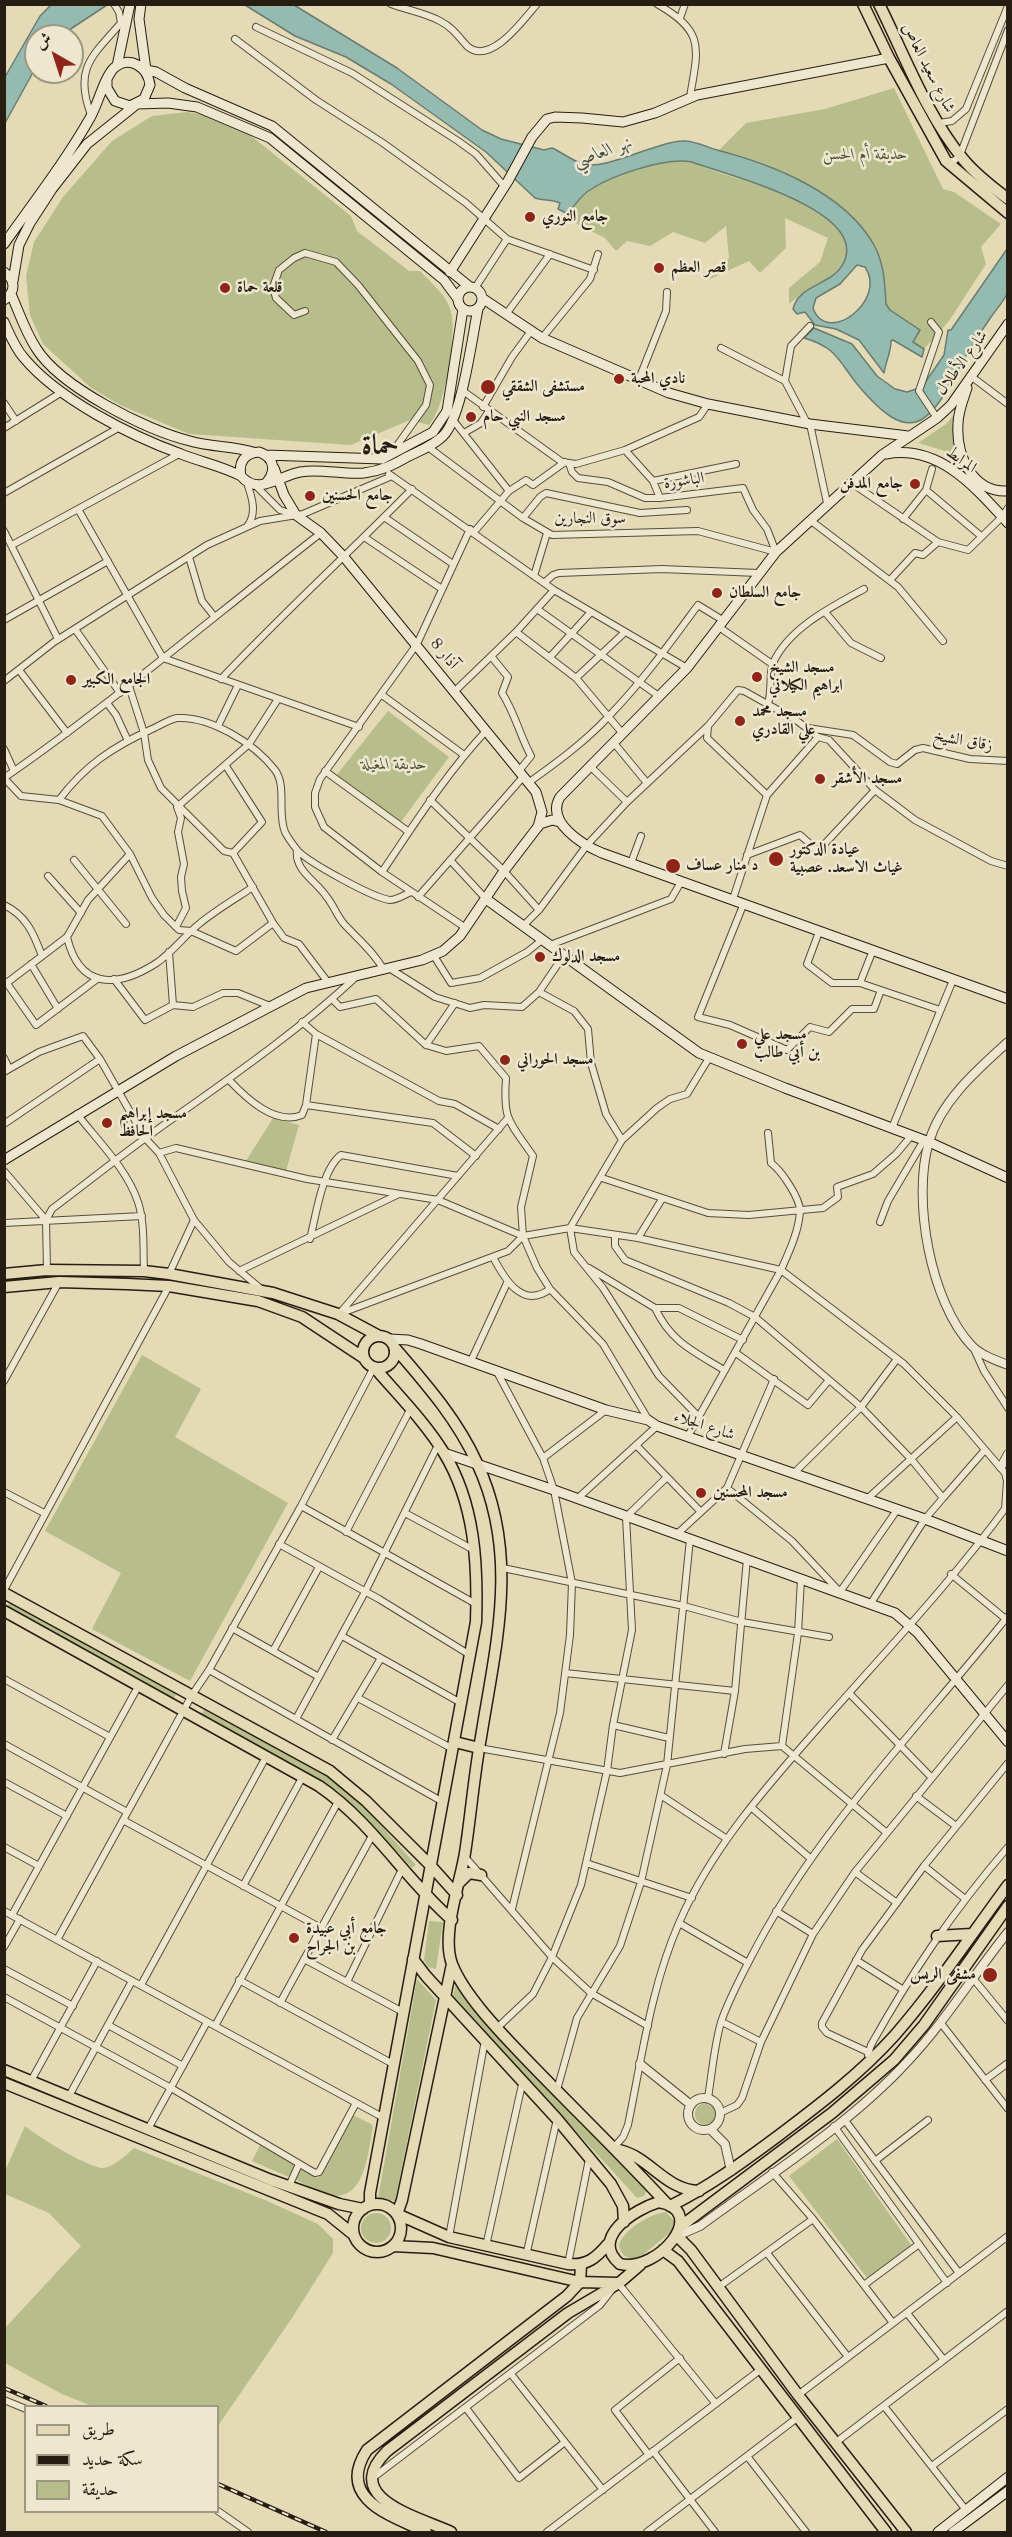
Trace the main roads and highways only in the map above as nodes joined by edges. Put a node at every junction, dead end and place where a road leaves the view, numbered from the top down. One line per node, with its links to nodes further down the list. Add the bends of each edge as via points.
1 (130, 4): 7 (main road)
2 (141, 4): 8 (main road, via 139,19)
3 (863, 4): 6 (main road)
4 (879, 4): 5 (main road, شارع سعيد العاص)
5 (904, 54): 6 (main road); 11 (main road, شارع سعيد العاص, via 952,144)
6 (889, 58): 12 (main road, via 946,161); 15 (main road, via 690,97 656,113 623,122 549,117 532,137 507,184)
7 (117, 66): 8 (main road, via 132,63); 9 (main road)
8 (146, 70): 10 (main road, via 148,93); 15 (main road, via 272,126)
9 (107, 81): 10 (main road, via 115,101 122,105); 13 (main road, via 92,115)
10 (137, 104): 16 (main road, via 87,144 52,189 19,245); 20 (main road, via 197,107 270,138 444,280)
11 (1008, 199)
12 (1008, 213)
13 (4, 244)
14 (4, 272): 16 (main road)
15 (450, 272): 17 (main road)
16 (13, 281): 18 (main road)
17 (472, 288): 19 (main road); 20 (main road, via 463,290)
18 (8, 297): 30 (main road, via 36,350 54,368 121,415 189,441)
19 (482, 298): 22 (main road); 28 (main road, via 542,338 669,393 809,424)
20 (458, 299): 21 (main road)
21 (463, 309): 22 (main road); 29 (main road, via 447,411)
22 (478, 309): 29 (main road, via 453,420 444,435)
23 (4, 322): 26 (main road)
24 (1007, 327): 27 (main road, شارع الأطلال)
25 (4, 339): 26 (main road)
26 (25, 359): 36 (main road, via 62,392 120,428)
27 (970, 380): 28 (main road, شارع الأطلال); 37 (main road, via 957,427 962,458 972,475 985,486)
28 (908, 436): 32 (main road, شارع الأطلال)
29 (426, 442): 31 (main road, via 373,459); 34 (main road, via 384,470)
30 (253, 452): 31 (main road); 36 (main road, via 241,462)
31 (266, 455): 33 (main road)
32 (882, 455): 39 (main road, المرابط, via 912,453 940,461 957,472); 41 (main road, شارع الأطلال, via 776,552 687,668)
33 (274, 468): 35 (main road); 36 (main road, via 272,477)
34 (301, 471): 35 (main road); 38 (main road, via 288,482)
35 (278, 479): 36 (main road); 38 (main road)
36 (252, 482)
37 (1008, 491)
38 (284, 495): 40 (main road, 8 آذار, via 296,515 344,557)
39 (1005, 520)
40 (536, 792): 41 (main road, via 545,797); 43 (main road, via 542,812)
41 (560, 797): 42 (main road, via 556,808)
42 (560, 822): 43 (main road, via 548,820); 45 (main road, via 587,845 631,863)
43 (538, 827): 44 (main road)
44 (486, 898): 46 (main road, via 452,944 434,956 306,988 116,1090); 47 (main road, via 709,1058 912,1135)
45 (1008, 999)
46 (4, 1160)
47 (1008, 1178)
48 (4, 1274): 50 (main road, via 47,1270 144,1271 262,1290 338,1314)
49 (4, 1287): 51 (main road, via 59,1282 169,1286 258,1301 302,1317)
50 (388, 1341): 51 (main road, via 366,1343); 52 (main road, via 392,1362 384,1368); 54 (main road, via 448,1412); 55 (main road, شارع الجلاء, via 408,1340 606,1410 648,1420)
51 (364, 1358): 52 (main road)
52 (374, 1367): 53 (main road)
53 (441, 1449): 54 (main road); 60 (main road, via 471,1520 478,1573 470,1655)
54 (478, 1464): 59 (main road, via 895,1613 909,1624); 61 (main road, via 490,1498 503,1568 501,1616)
55 (1008, 1551)
56 (4, 1592): 57 (main road, via 8,1600); 62 (main road, via 330,1772)
57 (4, 1605)
58 (4, 1611): 66 (main road, via 340,1800)
59 (1008, 1742)
60 (454, 1746): 61 (main road); 62 (main road)
61 (479, 1748): 65 (main road)
62 (431, 1866): 65 (main road); 66 (main road)
63 (482, 1875): 65 (main road, via 469,1873)
64 (1008, 1885): 69 (main road)
65 (457, 1890): 68 (main road)
66 (426, 1894): 68 (main road); 71 (main road)
67 (1008, 1906): 82 (main road, via 924,2025 894,2060)
68 (452, 1920): 72 (main road)
69 (971, 1934): 70 (main road); 77 (main road, via 897,2033 810,2112)
70 (937, 1936)
71 (413, 1959): 73 (main road); 79 (main road)
72 (452, 1964): 73 (main road); 76 (main road, via 497,2028)
73 (445, 1996): 80 (main road); 81 (main road, via 589,2157 618,2195)
74 (4, 2070): 79 (main road, via 289,2186 339,2204)
75 (4, 2083): 83 (main road, via 328,2214)
76 (616, 2148): 77 (main road, via 635,2156 674,2185); 78 (main road)
77 (703, 2190): 78 (main road)
78 (669, 2205): 81 (main road, via 659,2202 648,2206); 82 (main road, via 676,2211)
79 (366, 2207): 80 (main road, via 385,2205); 83 (main road, via 354,2220)
80 (397, 2214): 85 (main road, via 401,2229); 88 (main road, via 449,2237)
81 (624, 2222): 84 (main road)
82 (679, 2231): 86 (main road); 96 (main road, via 798,2396)
83 (354, 2235): 85 (main road, via 369,2251 384,2252)
84 (608, 2244): 87 (main road, via 612,2258 620,2264); 88 (main road)
85 (393, 2246): 89 (main road, via 434,2248)
86 (663, 2250): 87 (main road); 95 (main road, via 678,2261)
87 (640, 2265): 90 (main road)
88 (581, 2266): 89 (main road)
89 (580, 2282): 90 (main road); 93 (main road, via 534,2323 367,2450 359,2461 357,2473 362,2493 373,2507)
90 (619, 2283): 94 (main road, via 568,2313 374,2463 371,2479 381,2500)
91 (1008, 2477): 97 (main road)
92 (1008, 2490): 98 (main road)
93 (426, 2532)
94 (451, 2532)
95 (886, 2532)
96 (906, 2532)
97 (938, 2532)
98 (953, 2532)

